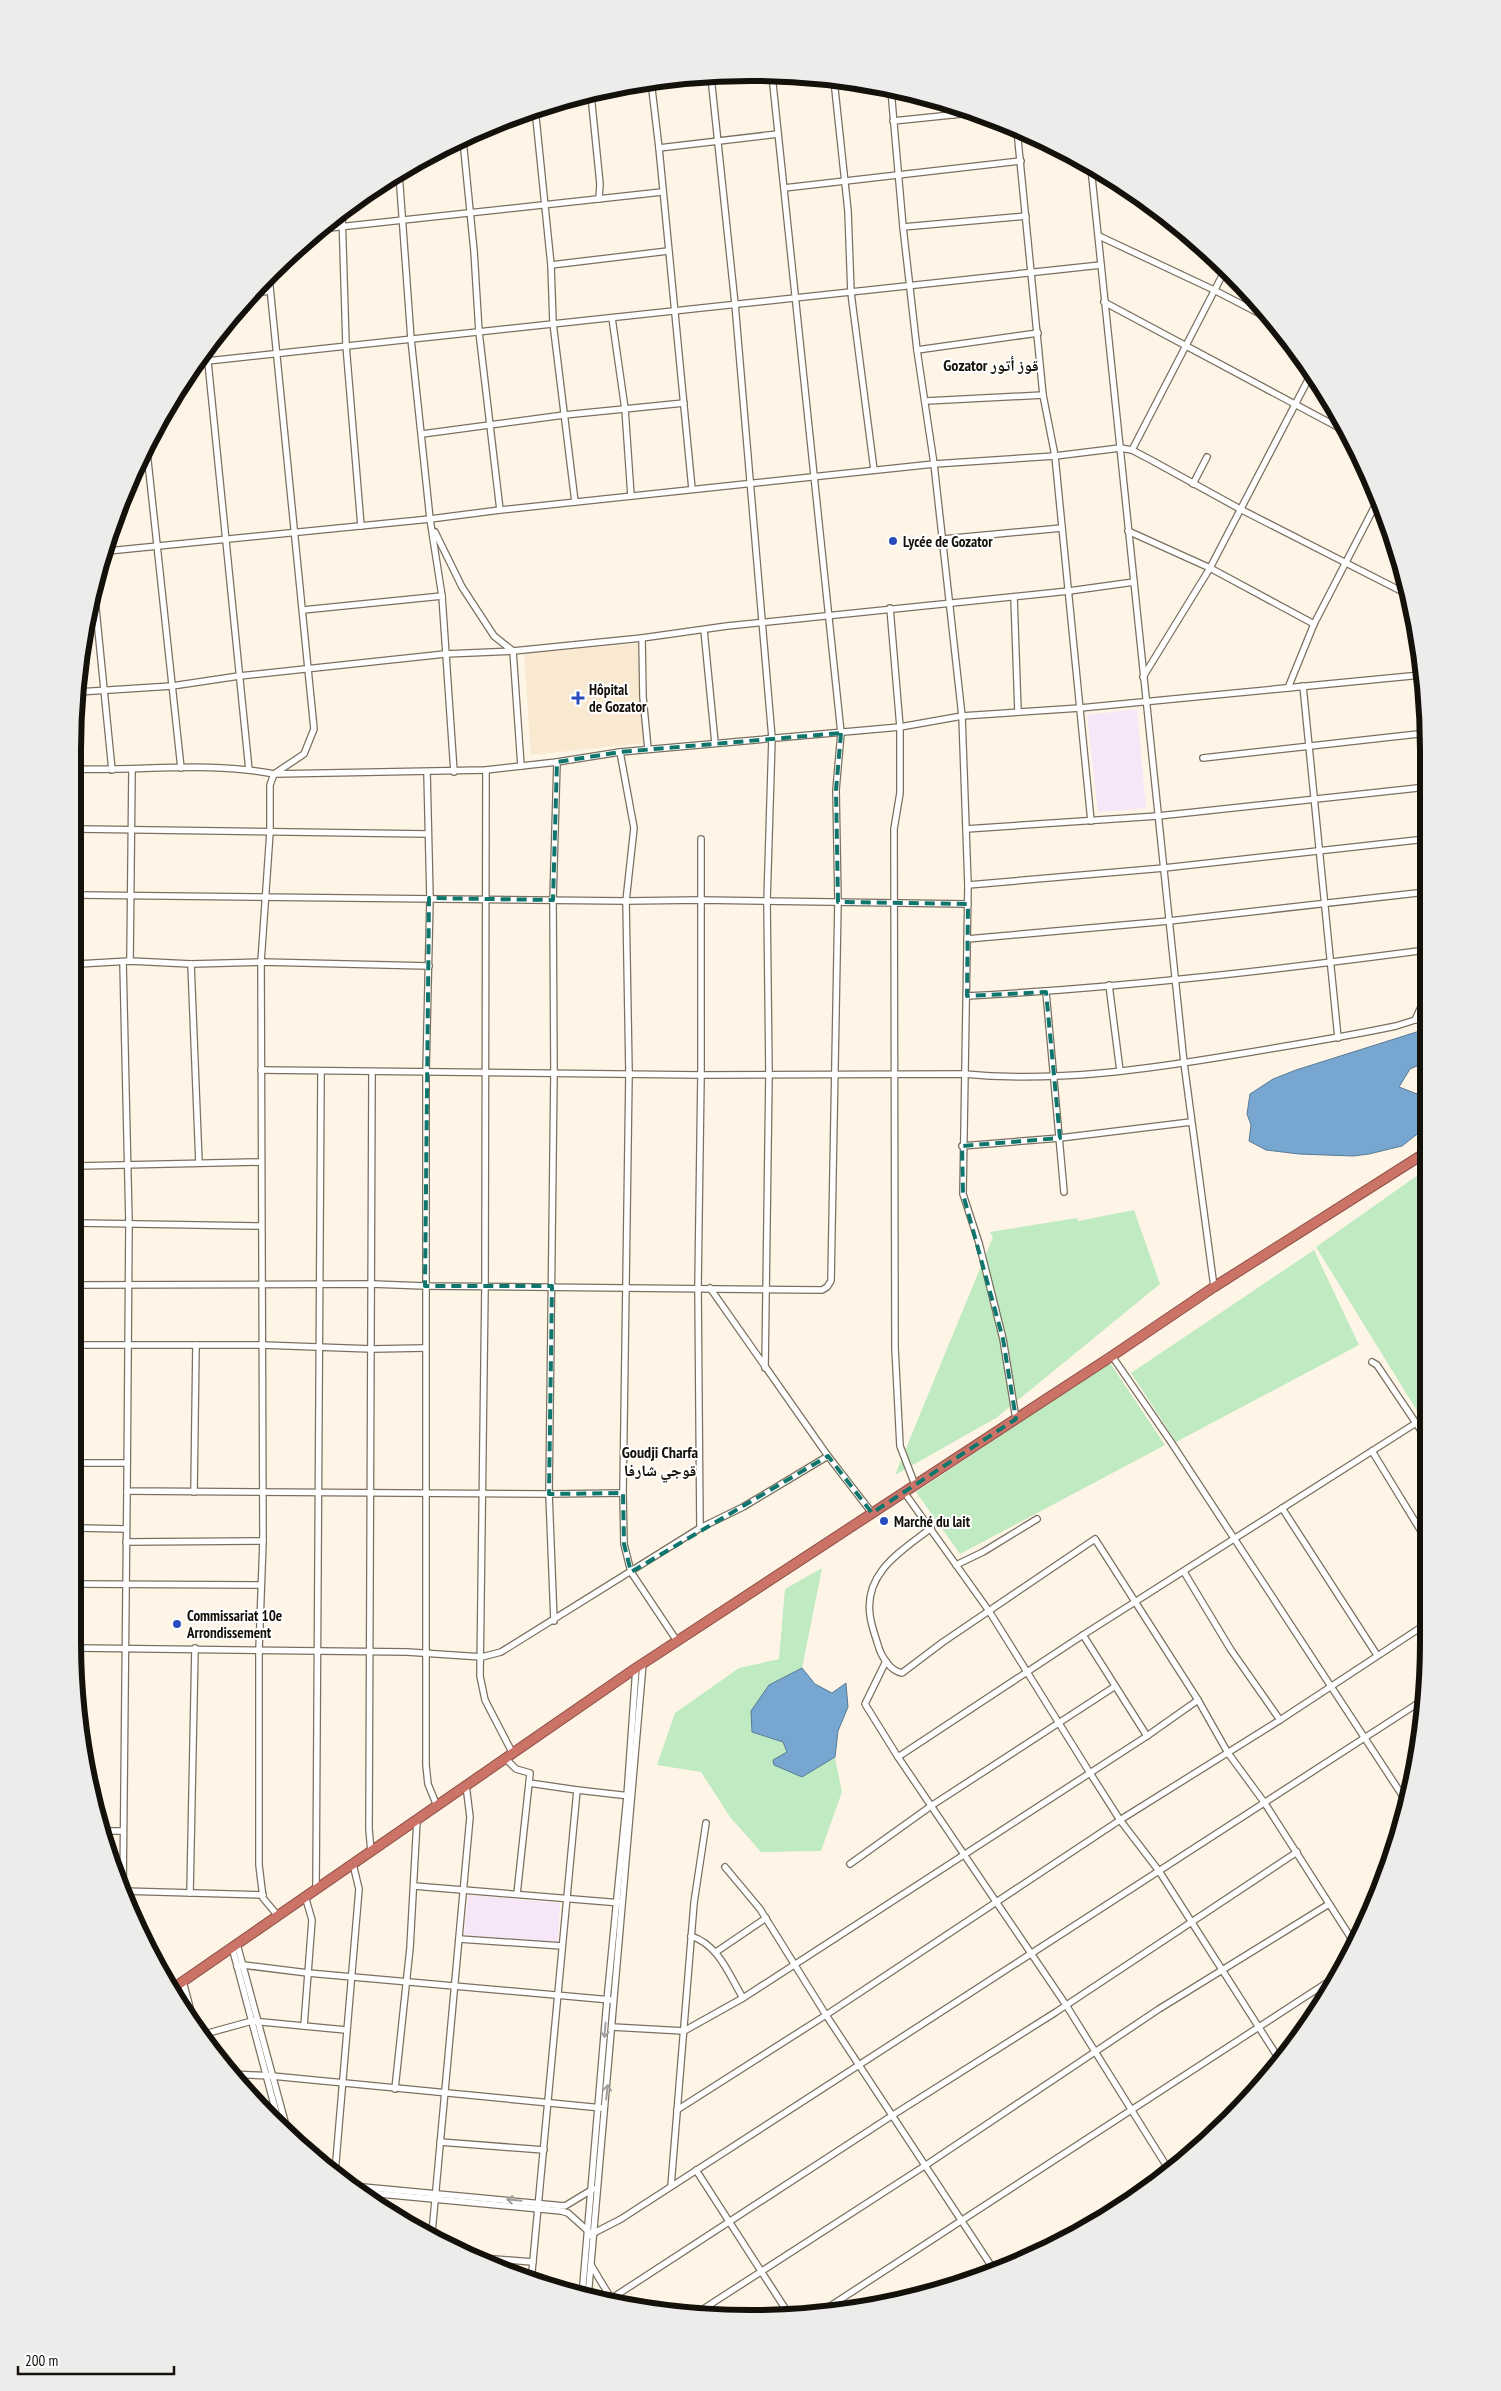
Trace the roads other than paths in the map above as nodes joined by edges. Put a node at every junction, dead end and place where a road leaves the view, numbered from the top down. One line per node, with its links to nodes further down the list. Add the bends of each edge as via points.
1 (773, 82): 11 (street)
2 (712, 83): 13 (street)
3 (835, 87): 20 (street)
4 (651, 89): 15 (street)
5 (891, 96): 10 (street)
6 (592, 101): 23 (street)
7 (958, 114): 8 (street)
8 (953, 115): 10 (street)
9 (536, 117): 24 (street)
10 (893, 121): 18 (street)
11 (778, 134): 13 (street); 21 (street)
12 (1018, 137): 16 (street)
13 (718, 141): 15 (street); 46 (street)
14 (464, 146): 25 (street)
15 (659, 148): 22 (street)
16 (1021, 161): 18 (street); 26 (street)
17 (1092, 175): 32 (street)
18 (899, 176): 20 (street); 31 (street)
19 (400, 181): 27 (street)
20 (845, 181): 21 (street); 43 (street)
21 (784, 188): 44 (street)
22 (662, 192): 23 (street); 33 (street)
23 (599, 199): 24 (street)
24 (545, 205): 25 (street); 34 (street)
25 (470, 213): 27 (street); 51 (street)
26 (1026, 216): 31 (street); 36 (street)
27 (403, 220): 29 (street); 53 (street)
28 (342, 221): 29 (street)
29 (342, 226): 30 (street); 54 (street)
30 (334, 227)
31 (903, 227): 39 (street)
32 (1099, 236): 35 (street); 40 (street)
33 (668, 251): 34 (street); 47 (street)
34 (551, 265): 50 (street)
35 (1101, 265): 36 (street); 45 (street)
36 (1032, 273): 39 (street); 52 (street)
37 (1222, 275): 40 (street)
38 (270, 285): 41 (street)
39 (911, 286): 43 (street); 56 (street)
40 (1214, 290): 48 (street); 55 (street)
41 (270, 291): 42 (street); 57 (street)
42 (263, 292)
43 (851, 293): 44 (street); 75 (street)
44 (795, 298): 46 (street); 76 (street)
45 (1104, 302): 55 (street); 69 (street)
46 (735, 304): 47 (street); 77 (street)
47 (674, 311): 49 (street); 62 (street)
48 (1256, 312)
49 (612, 318): 50 (street); 64 (street)
50 (553, 323): 51 (street); 65 (street)
51 (479, 332): 53 (street); 66 (street)
52 (1038, 333): 56 (street); 60 (street)
53 (411, 339): 54 (street); 68 (street)
54 (346, 346): 57 (street); 86 (street)
55 (1186, 346): 63 (street); 70 (street)
56 (917, 350): 61 (street)
57 (276, 354): 58 (street); 89 (street)
58 (208, 362): 90 (street)
59 (1308, 380): 63 (street)
60 (1043, 396): 61 (street); 71 (street)
61 (926, 401): 74 (street)
62 (684, 403): 64 (street); 79 (street)
63 (1295, 404): 67 (street); 82 (street)
64 (625, 409): 65 (street); 80 (street)
65 (564, 415): 66 (street); 81 (street)
66 (490, 425): 68 (street); 83 (street)
67 (1335, 426)
68 (422, 434): 85 (street)
69 (1120, 448): 70 (street); 71 (street); 88 (street)
70 (1132, 450): 78 (street)
71 (1055, 456): 74 (street); 87 (street)
72 (1207, 457): 78 (street)
73 (148, 459): 92 (street)
74 (934, 464): 75 (street); 91 (street)
75 (874, 470): 76 (street)
76 (813, 477): 77 (street); 105 (street)
77 (749, 484): 79 (street); 108 (street)
78 (1193, 484): 82 (street)
79 (692, 489): 80 (street)
80 (631, 496): 81 (street)
81 (575, 502): 83 (street)
82 (1240, 509): 94 (street); 95 (street)
83 (500, 510): 85 (street)
84 (1373, 510): 94 (street)
85 (430, 519): 86 (street); 99 (street); 112 (street, via 462,588 494,636)
86 (361, 526): 89 (street)
87 (1062, 528): 91 (street); 97 (street)
88 (1128, 531): 95 (street); 96 (street)
89 (295, 533): 90 (street); 104 (street)
90 (226, 539): 92 (street); 115 (street)
91 (943, 539): 101 (street)
92 (157, 546): 93 (street); 118 (street)
93 (112, 551)
94 (1345, 563): 98 (street); 109 (street)
95 (1210, 568): 109 (street); 117 (street)
96 (1134, 582): 97 (street); 117 (street)
97 (1069, 591): 100 (street); 124 (street)
98 (1400, 591)
99 (442, 596): 104 (street); 113 (street)
100 (1014, 597): 101 (street); 125 (street)
101 (950, 603): 102 (street); 126 (street)
102 (890, 608): 105 (street); 127 (street)
103 (96, 610): 107 (street)
104 (303, 610): 114 (street)
105 (827, 615): 108 (street); 128 (street)
106 (94, 622): 107 (street)
107 (98, 622): 121 (street)
108 (764, 624): 110 (street); 130 (street)
109 (1314, 624): 120 (street)
110 (704, 630): 111 (street); 131 (street)
111 (642, 638): 112 (street); 133 (street)
112 (513, 651): 113 (street); 137 (street)
113 (445, 654): 114 (street); 145 (street)
114 (306, 670): 115 (street); 146 (street, via 314,729 310,743 304,754)
115 (240, 676): 118 (street); 142 (street)
116 (1415, 676): 119 (street)
117 (1144, 677): 123 (street)
118 (172, 686): 121 (street); 138 (street)
119 (1303, 686): 120 (street); 132 (street)
120 (1288, 688): 123 (street)
121 (103, 690): 122 (street); 140 (street)
122 (84, 691)
123 (1146, 701): 124 (street); 149 (street)
124 (1080, 708): 125 (street); 150 (street)
125 (1018, 712): 126 (street)
126 (962, 716): 127 (street); 152 (street)
127 (900, 727): 128 (street); 172 (street, via 900,793 894,829)
128 (841, 733): 130 (street); 171 (street, via 836,790)
129 (1419, 734): 132 (street)
130 (772, 738): 131 (street); 170 (street)
131 (715, 742): 133 (street)
132 (1310, 746): 135 (street); 148 (street)
133 (648, 749): 134 (street)
134 (620, 752): 136 (street); 169 (street, via 634,828)
135 (1203, 758)
136 (557, 762): 137 (street); 167 (street)
137 (521, 766): 143 (street)
138 (181, 768): 141 (street); 142 (street)
139 (81, 769): 140 (street)
140 (112, 770): 141 (street)
141 (132, 770): 151 (street)
142 (248, 770): 146 (street)
143 (486, 770): 145 (street); 166 (street)
144 (426, 772): 145 (street); 146 (street); 155 (street)
145 (454, 772)
146 (274, 774): 154 (street, via 270,785)
147 (1420, 788): 148 (street)
148 (1315, 799): 149 (street); 158 (street)
149 (1158, 816): 150 (street); 159 (street)
150 (1091, 821): 152 (street)
151 (132, 828): 153 (street); 154 (street); 162 (street)
152 (966, 828): 160 (street)
153 (81, 829)
154 (270, 832): 155 (street); 164 (street)
155 (428, 834): 165 (street)
156 (701, 839): 168 (street)
157 (1420, 840): 158 (street)
158 (1320, 850): 159 (street); 173 (street)
159 (1164, 868): 160 (street); 175 (street)
160 (968, 885): 174 (street)
161 (1420, 893): 173 (street)
162 (132, 894): 163 (street); 164 (street); 179 (street)
163 (81, 895)
164 (266, 897): 165 (street); 180 (street)
165 (430, 898): 166 (street); 184 (street)
166 (486, 899): 167 (street); 198 (street)
167 (553, 900): 169 (street); 199 (street)
168 (700, 900): 169 (street); 170 (street); 205 (street)
169 (626, 901): 201 (street)
170 (767, 902): 171 (street); 203 (street)
171 (838, 902): 172 (street); 206 (street)
172 (896, 902): 174 (street); 202 (street)
173 (1326, 903): 175 (street); 181 (street)
174 (968, 904): 176 (street)
175 (1169, 921): 176 (street); 185 (street)
176 (968, 939): 188 (street)
177 (1420, 951): 181 (street)
178 (123, 962): 179 (street); 182 (street); 215 (street)
179 (130, 962): 183 (street)
180 (261, 962): 183 (street); 184 (street); 194 (street)
181 (1331, 962): 185 (street); 192 (street)
182 (81, 964)
183 (191, 964): 213 (street)
184 (429, 966): 197 (street)
185 (1176, 978): 186 (street); 193 (street)
186 (1109, 985): 187 (street); 195 (street)
187 (1046, 992): 188 (street); 207 (street)
188 (967, 996): 204 (street)
189 (1420, 1010): 191 (street)
190 (1420, 1019): 191 (street)
191 (1416, 1020): 192 (street)
192 (1338, 1038): 193 (street)
193 (1184, 1063): 195 (street); 208 (street)
194 (261, 1070): 196 (street); 212 (street)
195 (1120, 1071): 207 (street)
196 (321, 1072): 200 (street); 224 (street)
197 (426, 1072): 198 (street); 200 (street); 225 (street)
198 (486, 1072): 199 (street); 226 (street)
199 (554, 1072): 201 (street); 227 (street)
200 (372, 1073): 220 (street)
201 (628, 1073): 205 (street); 228 (street)
202 (896, 1073): 204 (street); 206 (street); 251 (street, via 894,1304 897,1417 901,1454)
203 (769, 1074): 205 (street); 206 (street); 232 (street)
204 (964, 1074): 207 (street, via 1002,1078); 210 (street)
205 (701, 1075): 229 (street)
206 (835, 1075): 232 (street, via 831,1281 822,1290)
207 (1054, 1076): 209 (street)
208 (1191, 1122): 209 (street); 230 (street)
209 (1060, 1138): 210 (street); 216 (street)
210 (962, 1146): 243 (street, via 963,1194 1003,1339)
211 (1420, 1156): 230 (highway)
212 (261, 1162): 213 (street); 219 (street)
213 (199, 1163): 215 (street)
214 (81, 1166): 215 (street)
215 (128, 1166): 218 (street)
216 (1064, 1192)
217 (81, 1223): 218 (street)
218 (129, 1223): 219 (street); 222 (street)
219 (262, 1226): 223 (street)
220 (372, 1284): 224 (street); 225 (street); 239 (street)
221 (81, 1285): 222 (street)
222 (128, 1285): 223 (street); 234 (street)
223 (261, 1285): 224 (street); 236 (street)
224 (320, 1285): 237 (street)
225 (425, 1286): 226 (street); 238 (street)
226 (485, 1286): 227 (street); 259 (street)
227 (552, 1286): 228 (street); 260 (street)
228 (627, 1287): 229 (street); 261 (street)
229 (698, 1287): 231 (street); 266 (street)
230 (1214, 1287): 240 (highway)
231 (710, 1288): 232 (street); 242 (street)
232 (766, 1288): 242 (street)
233 (81, 1344): 234 (street)
234 (127, 1344): 235 (street); 250 (street)
235 (196, 1345): 236 (street); 253 (street)
236 (262, 1345): 237 (street); 254 (street)
237 (320, 1348): 239 (street); 255 (street)
238 (425, 1348): 239 (street); 257 (street)
239 (372, 1349): 256 (street)
240 (1112, 1356): 243 (highway); 270 (street)
241 (1372, 1362): 244 (street)
242 (765, 1368): 248 (street)
243 (1016, 1419): 251 (highway)
244 (1416, 1423): 245 (street); 246 (street); 247 (street)
245 (1420, 1423)
246 (1420, 1429)
247 (1372, 1451): 262 (street); 269 (street)
248 (828, 1456): 263 (street); 266 (street, via 743,1507)
249 (81, 1462): 250 (street)
250 (127, 1463): 252 (street)
251 (915, 1485): 258 (highway)
252 (127, 1491): 253 (street); 268 (street)
253 (194, 1492): 254 (street)
254 (262, 1492): 255 (street); 271 (street)
255 (320, 1492): 256 (street); 289 (street)
256 (372, 1492): 257 (street); 290 (street)
257 (424, 1492): 259 (street); 291 (street)
258 (904, 1492): 263 (highway); 267 (street)
259 (483, 1493): 260 (street); 293 (street)
260 (549, 1494): 261 (street); 281 (street)
261 (623, 1494): 274 (street, via 624,1544)
262 (1282, 1508): 270 (street); 292 (street)
263 (872, 1512): 284 (highway)
264 (1037, 1519): 273 (street)
265 (81, 1528): 268 (street)
266 (700, 1528): 274 (street)
267 (931, 1528): 273 (street); 294 (street, via 886,1562 872,1587 870,1616 879,1649)
268 (126, 1529): 272 (street)
269 (1420, 1529)
270 (1234, 1539): 275 (street); 297 (street)
271 (263, 1541): 272 (street); 278 (street)
272 (126, 1542): 277 (street)
273 (956, 1565): 280 (street)
274 (631, 1572): 281 (street); 284 (street)
275 (1184, 1572): 279 (street); 301 (street, via 1231,1650)
276 (81, 1584): 277 (street)
277 (126, 1585): 278 (street); 286 (street)
278 (261, 1585): 288 (street)
279 (1135, 1602): 280 (street, via 1095,1539); 283 (street); 299 (street)
280 (989, 1611): 294 (street, via 902,1673 894,1671); 296 (street)
281 (554, 1621): 293 (street, via 502,1652)
282 (1420, 1628): 292 (street)
283 (1083, 1635): 296 (street); 298 (street)
284 (677, 1641): 295 (highway)
285 (81, 1648): 286 (street)
286 (125, 1648): 287 (street); 321 (street)
287 (195, 1648): 288 (street); 334 (street)
288 (259, 1650): 289 (street); 336 (street, via 259,1865)
289 (318, 1651): 290 (street); 331 (street)
290 (370, 1652): 291 (street); 322 (street)
291 (425, 1653): 293 (street); 315 (street, via 426,1765 428,1784)
292 (1377, 1656): 297 (street)
293 (482, 1657): 306 (street, via 480,1676 485,1700)
294 (886, 1661): 307 (street, via 865,1704)
295 (640, 1666): 306 (highway); 313 (street)
296 (1028, 1673): 302 (street); 307 (street)
297 (1331, 1687): 301 (street); 304 (street)
298 (1114, 1688): 302 (street); 303 (street)
299 (1198, 1700): 303 (street); 305 (street)
300 (1416, 1704): 304 (street)
301 (1280, 1720): 305 (street)
302 (1058, 1724): 308 (street); 316 (street)
303 (1147, 1736): 308 (street)
304 (1365, 1738): 312 (street); 314 (street)
305 (1228, 1753): 314 (street); 318 (street)
306 (509, 1756): 309 (street, via 516,1769 530,1773); 310 (highway)
307 (898, 1756): 316 (street)
308 (1090, 1773): 318 (street); 324 (street)
309 (529, 1783): 311 (street); 335 (street)
310 (466, 1785): 315 (highway); 332 (street, via 470,1817)
311 (577, 1790): 313 (street); 338 (street)
312 (1402, 1794)
313 (630, 1796): 339 (street)
314 (1264, 1802): 323 (street); 329 (street)
315 (436, 1806): 317 (highway)
316 (931, 1806): 324 (street); 326 (street)
317 (417, 1820): 322 (highway); 330 (street)
318 (1120, 1820): 329 (street); 340 (street)
319 (706, 1823): 345 (street)
320 (109, 1831): 321 (street)
321 (123, 1831): 328 (street)
322 (371, 1852): 325 (highway)
323 (1296, 1852): 341 (street); 344 (street)
324 (964, 1856): 340 (street); 352 (street)
325 (353, 1864): 331 (highway); 356 (street, via 359,1889)
326 (850, 1864)
327 (725, 1867): 343 (street)
328 (122, 1871)
329 (1159, 1871): 344 (street); 351 (street)
330 (414, 1886): 332 (street); 358 (street)
331 (316, 1889): 337 (highway)
332 (463, 1890): 335 (street); 347 (street)
333 (130, 1891): 334 (street)
334 (190, 1893): 336 (street)
335 (517, 1894): 338 (street)
336 (262, 1895): 342 (street)
337 (305, 1896): 342 (highway); 355 (street, via 312,1920)
338 (566, 1898): 339 (street); 349 (street)
339 (620, 1903): 364 (street)
340 (996, 1903): 351 (street); 367 (street)
341 (1329, 1904): 346 (street); 354 (street)
342 (278, 1916): 348 (highway)
343 (766, 1918): 350 (street); 352 (street)
344 (1190, 1921): 354 (street); 366 (street)
345 (691, 1936): 350 (street); 373 (street)
346 (1351, 1937)
347 (459, 1939): 349 (street); 361 (street)
348 (235, 1946): 353 (street); 357 (highway)
349 (562, 1946): 362 (street)
350 (716, 1952): 363 (street)
351 (1031, 1954): 366 (street); 377 (street)
352 (794, 1965): 363 (street); 367 (street)
353 (240, 1966): 355 (street); 368 (street)
354 (1223, 1970): 371 (street); 375 (street)
355 (308, 1973): 356 (street); 369 (street)
356 (351, 1977): 358 (street); 372 (street)
357 (183, 1981): 359 (highway); 365 (street)
358 (406, 1982): 361 (street); 381 (street)
359 (177, 1985)
360 (1324, 1985): 371 (street)
361 (455, 1987): 362 (street); 382 (street)
362 (558, 1995): 364 (street); 383 (street)
363 (743, 1998): 373 (street)
364 (611, 2000): 370 (street); 384 (street, one-way to 384)
365 (189, 2004)
366 (1066, 2005): 375 (street); 388 (street)
367 (826, 2015): 377 (street); 385 (street)
368 (254, 2021): 369 (street); 374 (street); 379 (street)
369 (304, 2026): 372 (street)
370 (612, 2027): 373 (street); 384 (street, one-way to 370)
371 (1260, 2027): 376 (street); 386 (street)
372 (346, 2030): 380 (street)
373 (684, 2031): 385 (street)
374 (209, 2033)
375 (1096, 2051): 386 (street); 394 (street)
376 (1276, 2054)
377 (860, 2065): 388 (street); 395 (street)
378 (241, 2075): 379 (street)
379 (269, 2076): 380 (street); 387 (street); 389 (street)
380 (342, 2084): 381 (street); 393 (street)
381 (395, 2089): 382 (street)
382 (445, 2094): 383 (street); 390 (street)
383 (548, 2102): 384 (street); 391 (street)
384 (602, 2108): 398 (street); 406 (street)
385 (677, 2110): 396 (street)
386 (1131, 2110): 392 (street); 403 (street)
387 (277, 2114)
388 (893, 2114): 394 (street); 404 (street)
389 (284, 2120)
390 (440, 2142): 391 (street); 400 (street)
391 (544, 2150): 401 (street)
392 (1166, 2164)
393 (336, 2165)
394 (926, 2165): 403 (street); 411 (street)
395 (696, 2170): 396 (street); 404 (street)
396 (671, 2186): 406 (street)
397 (366, 2188): 400 (street)
398 (593, 2190): 401 (street, via 565,2206); 406 (street)
399 (373, 2193): 400 (street)
400 (435, 2197): 401 (street, one-way to 400); 402 (street); 405 (street)
401 (540, 2202): 402 (street)
402 (539, 2210): 406 (street, via 568,2213); 408 (street)
403 (962, 2221): 410 (street); 417 (street)
404 (730, 2222): 411 (street); 416 (street)
405 (432, 2229)
406 (590, 2234): 409 (street); 413 (street)
407 (494, 2259): 408 (street)
408 (533, 2262): 412 (street)
409 (591, 2265): 414 (street); 415 (street)
410 (991, 2265)
411 (762, 2271): 418 (street); 419 (street)
412 (532, 2273)
413 (583, 2288)
414 (589, 2290)
415 (607, 2294)
416 (619, 2297)
417 (833, 2304)
418 (705, 2308)
419 (785, 2308)

